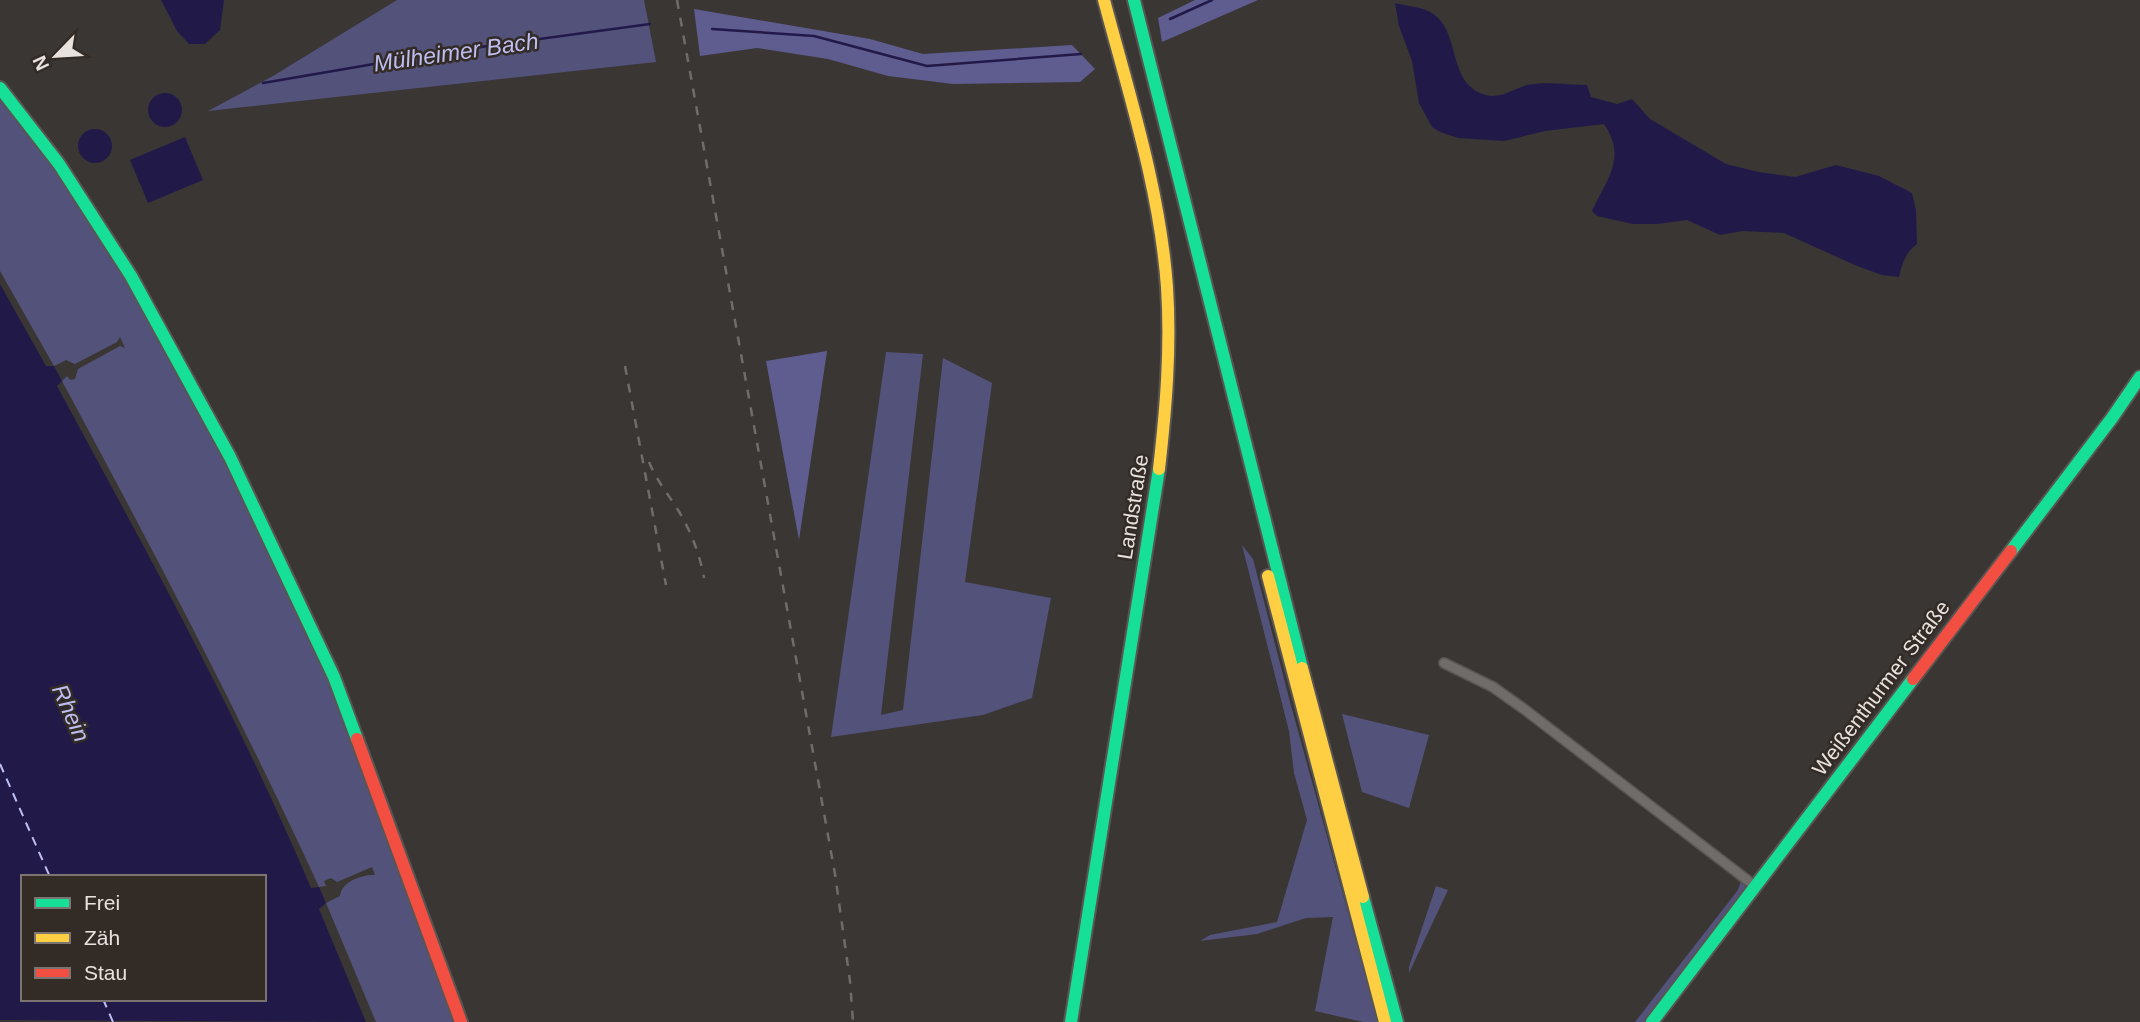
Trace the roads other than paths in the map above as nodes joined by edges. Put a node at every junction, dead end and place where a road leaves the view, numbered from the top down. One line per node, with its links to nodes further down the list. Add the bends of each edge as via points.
1 (1104, 0): 10 (main road, Landstraße, via 1159,234 1168,312 1168,373 1153,510 1090,880)
2 (1123, 0): 11 (main road)
3 (1134, 0): 8 (main road)
4 (0, 88): 9 (main road, via 59,164 131,275 230,457 334,677)
5 (2140, 377): 7 (main road, Weißenthurmer Straße)
6 (1444, 663): 7 (street, via 1493,687 1524,709)
7 (1755, 886): 14 (main road, Weißenthurmer Straße)
8 (1385, 981): 12 (main road); 13 (main road)
9 (461, 1022)
10 (1071, 1022)
11 (1385, 1022)
12 (1397, 1022)
13 (1406, 1022)
14 (1652, 1022)

